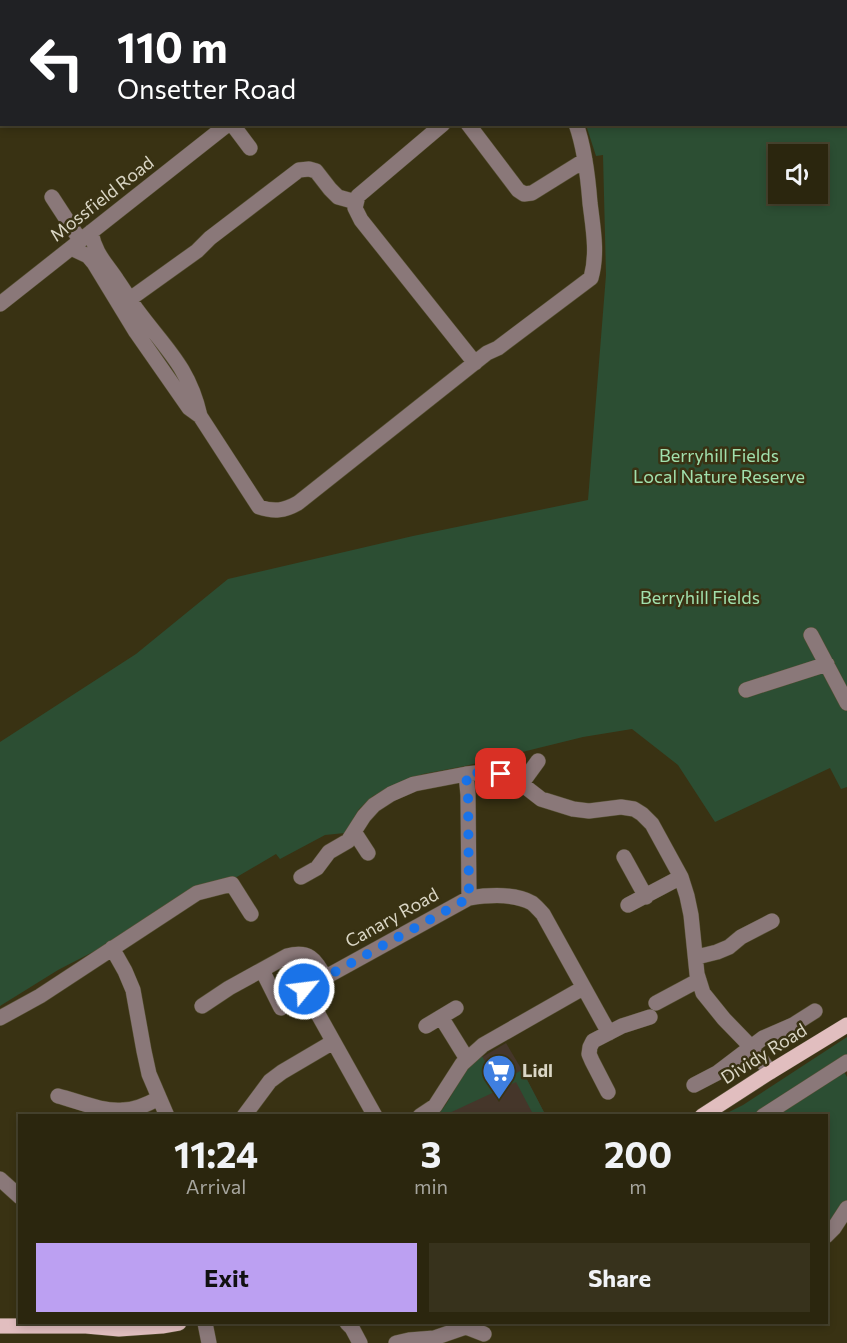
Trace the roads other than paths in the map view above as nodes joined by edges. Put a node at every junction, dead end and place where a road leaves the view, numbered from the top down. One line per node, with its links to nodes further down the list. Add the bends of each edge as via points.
1 (227, 126): 10 (street, Mossfield Road)
2 (232, 126): 6 (street)
3 (441, 126): 9 (street, via 358,196)
4 (470, 126): 7 (street, via 524,194 532,193)
5 (577, 126): 7 (street)
6 (250, 148)
7 (585, 160): 13 (street, via 595,247 591,278)
8 (52, 197): 10 (street)
9 (356, 202): 11 (street, via 338,197 316,171 299,170); 13 (street, via 361,220)
10 (80, 240): 11 (street, via 93,245); 12 (street, Mossfield Road); 14 (street, via 136,332 189,408)
11 (130, 299): 14 (street, via 178,361)
12 (0, 304)
13 (475, 363): 14 (street, via 287,509 271,511 259,507)
14 (200, 416)
15 (811, 635): 16 (street)
16 (826, 664): 17 (street); 18 (street)
17 (746, 690)
18 (847, 703)
19 (538, 761): 21 (street)
20 (466, 774): 21 (street, via 501,774); 22 (street, via 414,784 391,794 374,805); 28 (street)
21 (522, 783): 26 (street, via 541,799 573,809 634,809 652,824)
22 (355, 833): 23 (street); 25 (street, via 329,852 317,868)
23 (368, 853)
24 (624, 857): 27 (street)
25 (301, 877)
26 (681, 877): 27 (street); 33 (street)
27 (646, 897): 29 (street)
28 (469, 898): 35 (street, Canary Road); 37 (street, Canary Road, via 494,895 532,904 543,914)
29 (628, 905)
30 (251, 914): 32 (street, via 239,887 216,887 196,893)
31 (772, 921): 33 (street, via 736,947)
32 (112, 948): 43 (street); 55 (street, via 134,990 149,1074)
33 (697, 957): 36 (street)
34 (262, 970): 35 (street, via 296,953 312,957); 38 (street); 39 (street)
35 (325, 977): 47 (street, Canary Road, via 304,989)
36 (699, 980): 46 (street); 48 (street, via 711,1004)
37 (583, 988): 46 (street, Canary Road); 49 (street)
38 (202, 1006)
39 (281, 1008)
40 (456, 1008): 42 (street)
41 (815, 1011): 48 (street)
42 (441, 1017): 45 (street); 49 (street)
43 (0, 1018)
44 (847, 1025): 51 (main road, Dividy Road)
45 (426, 1026)
46 (615, 1030): 53 (street, via 593,1041 589,1054)
47 (333, 1042): 57 (street, via 270,1081); 58 (street, Canary Road)
48 (751, 1047): 51 (street); 52 (street)
49 (467, 1059): 59 (street, via 435,1106)
50 (845, 1068): 61 (street)
51 (770, 1072): 60 (main road, Dividy Road)
52 (694, 1085)
53 (608, 1092)
54 (58, 1096): 55 (street, via 124,1111)
55 (159, 1098): 56 (street)
56 (166, 1114)
57 (245, 1114)
58 (374, 1114)
59 (423, 1114)
60 (705, 1114)
61 (766, 1114)
62 (2, 1185): 63 (street)
63 (18, 1196)
64 (847, 1208): 65 (street)
65 (828, 1234)
66 (173, 1324): 69 (main road, via 119,1329)
67 (205, 1324): 71 (street)
68 (350, 1325): 72 (street)
69 (0, 1326)
70 (484, 1334): 73 (street, via 466,1328 434,1338)
71 (209, 1343)
72 (360, 1343)
73 (396, 1343)

